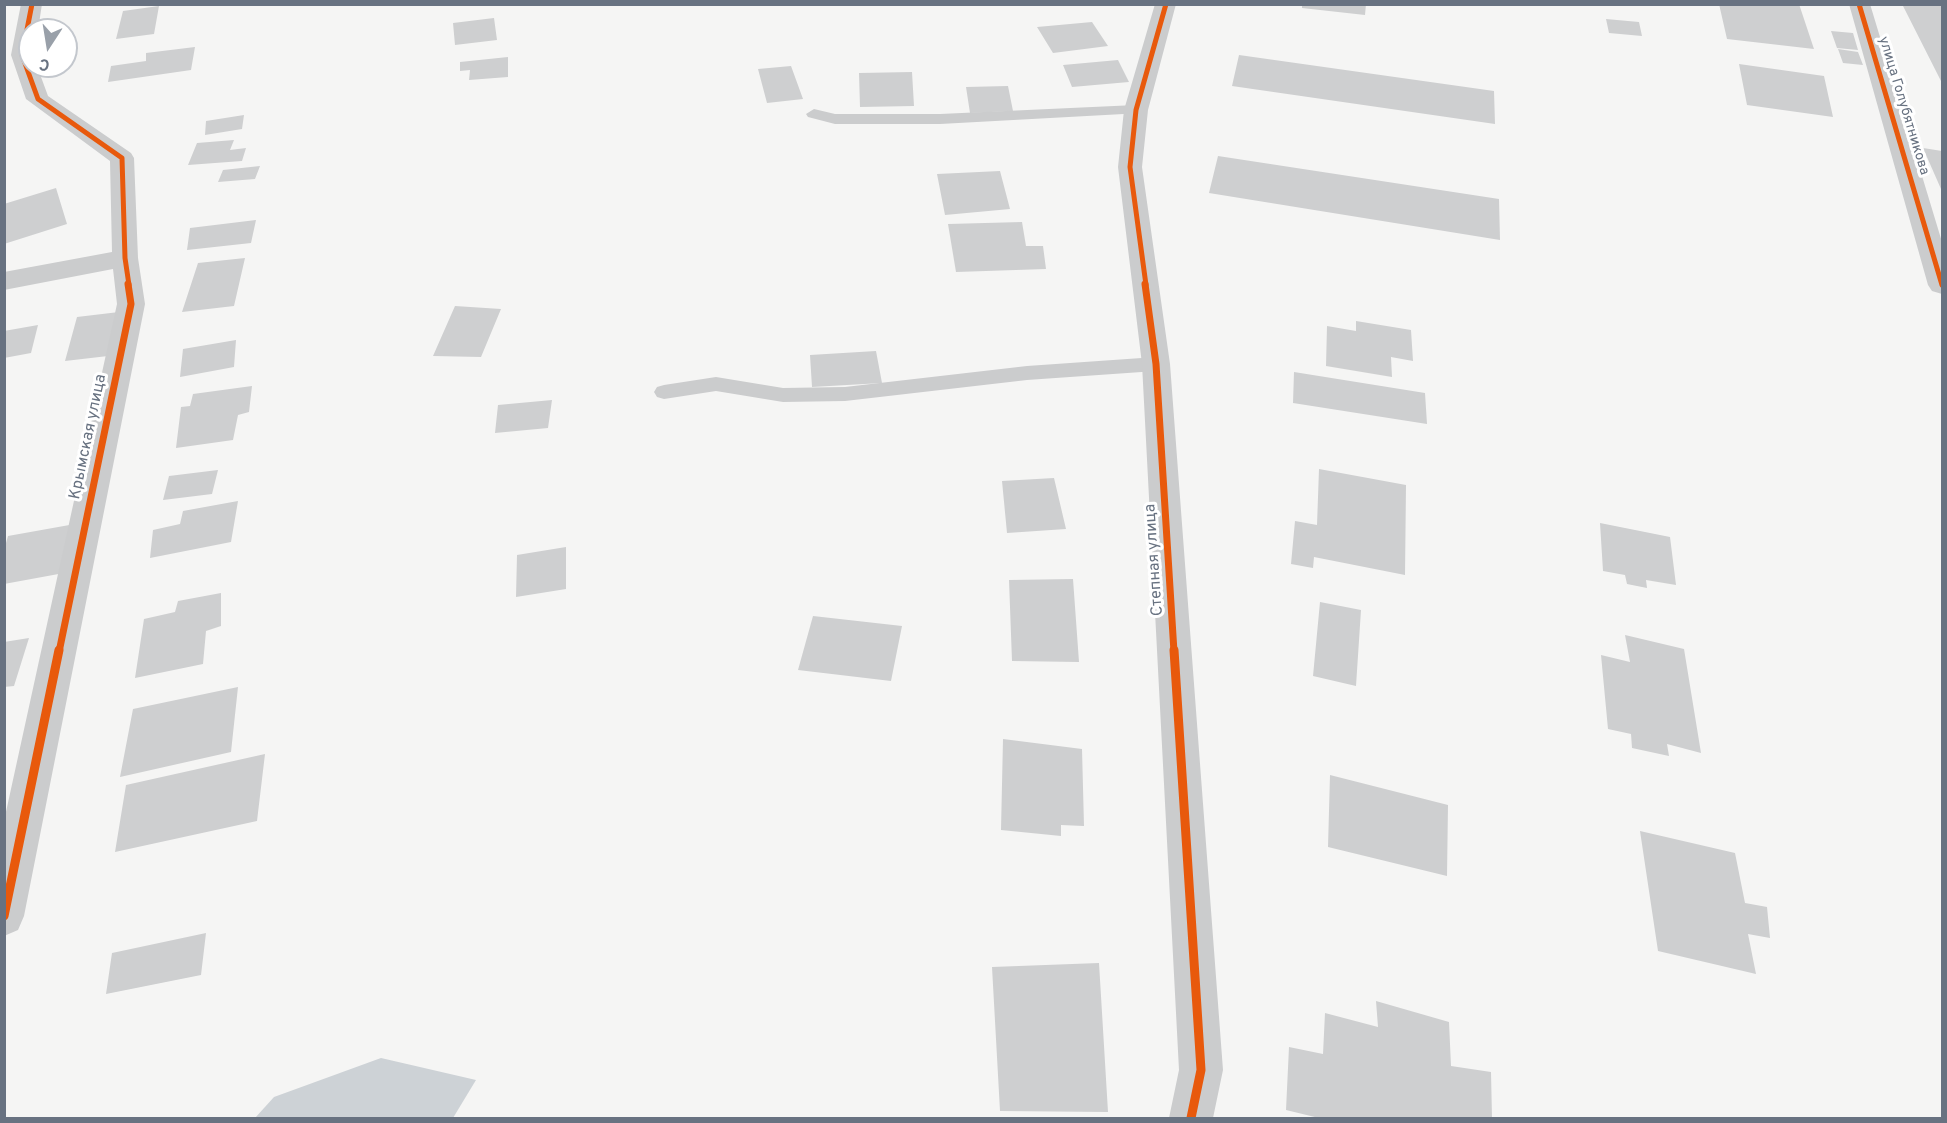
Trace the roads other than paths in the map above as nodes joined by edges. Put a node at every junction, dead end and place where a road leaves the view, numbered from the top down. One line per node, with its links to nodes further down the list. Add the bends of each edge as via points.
1 (32, 4): 6 (street, Крымская улица, via 22,56 38,99 122,158)
2 (1166, 4): 4 (street, Степная улица)
3 (1859, 4): 8 (street, улица Голубятникова)
4 (1136, 110): 5 (lane, via 940,119 835,119); 9 (street, Степная улица, via 1130,167)
5 (814, 114)
6 (125, 258): 7 (street); 11 (street, Крымская улица, via 131,304)
7 (4, 281)
8 (1942, 285)
9 (1156, 364): 10 (lane, via 1026,373 845,394 783,395 716,384); 12 (street, Степная улица, via 1201,1070)
10 (664, 392)
11 (4, 916)
12 (1191, 1119)

